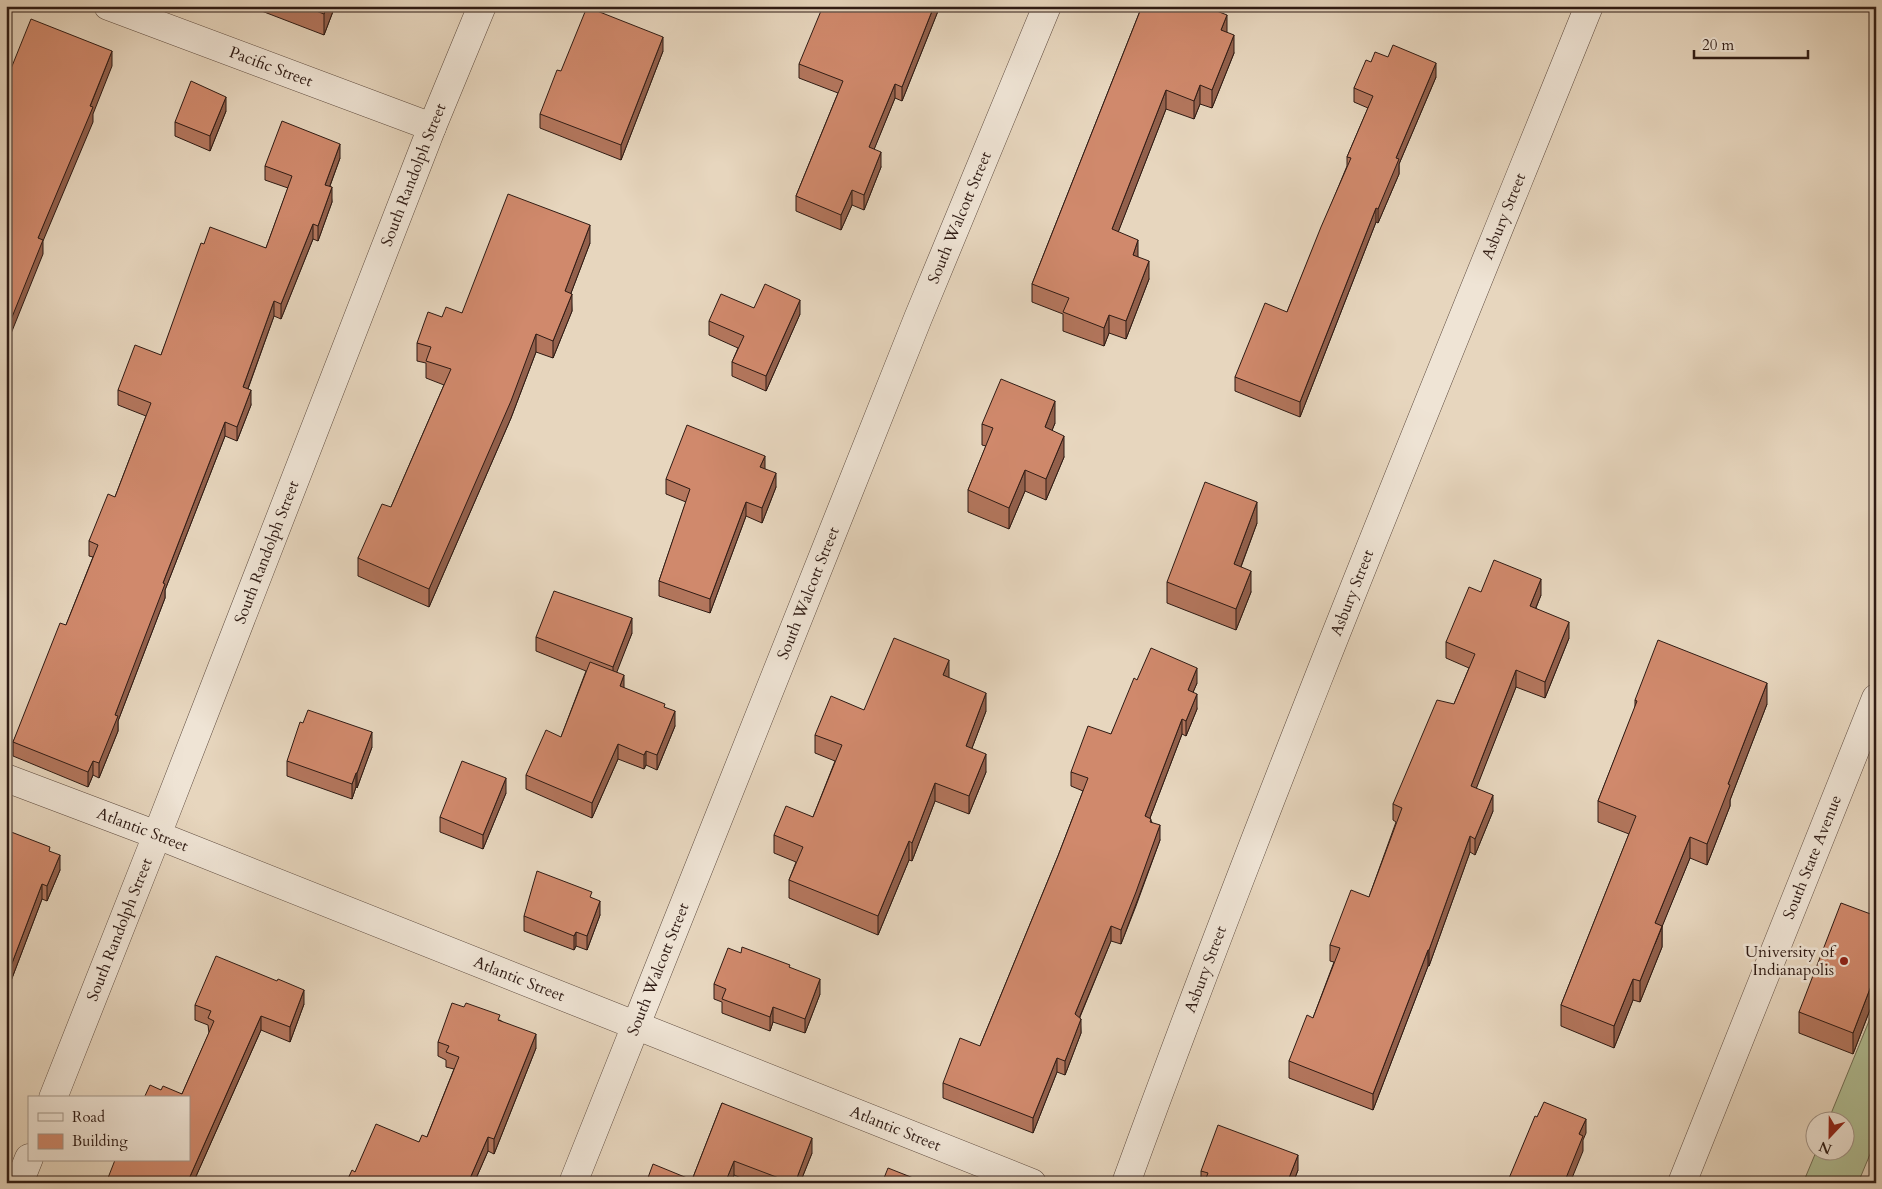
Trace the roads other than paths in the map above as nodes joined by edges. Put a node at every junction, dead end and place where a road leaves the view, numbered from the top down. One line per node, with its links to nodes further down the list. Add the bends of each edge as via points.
1 (108, 6): 5 (street, Pacific Street)
2 (482, 6): 5 (street, South Randolph Street)
3 (1047, 6): 9 (street, South Walcott Street, via 918,318)
4 (1589, 6): 15 (street, Asbury Street, via 1188,1011)
5 (432, 127): 8 (street, South Randolph Street)
6 (1876, 698): 16 (street, South State Avenue)
7 (6, 778): 8 (street, Atlantic Street)
8 (157, 835): 9 (street, Atlantic Street); 10 (street, South Randolph Street)
9 (635, 1026): 13 (street, South Walcott Street); 14 (street, Atlantic Street)
10 (53, 1096)
11 (28, 1160): 12 (street)
12 (19, 1183)
13 (573, 1183)
14 (1032, 1183)
15 (1126, 1183)
16 (1682, 1183)

